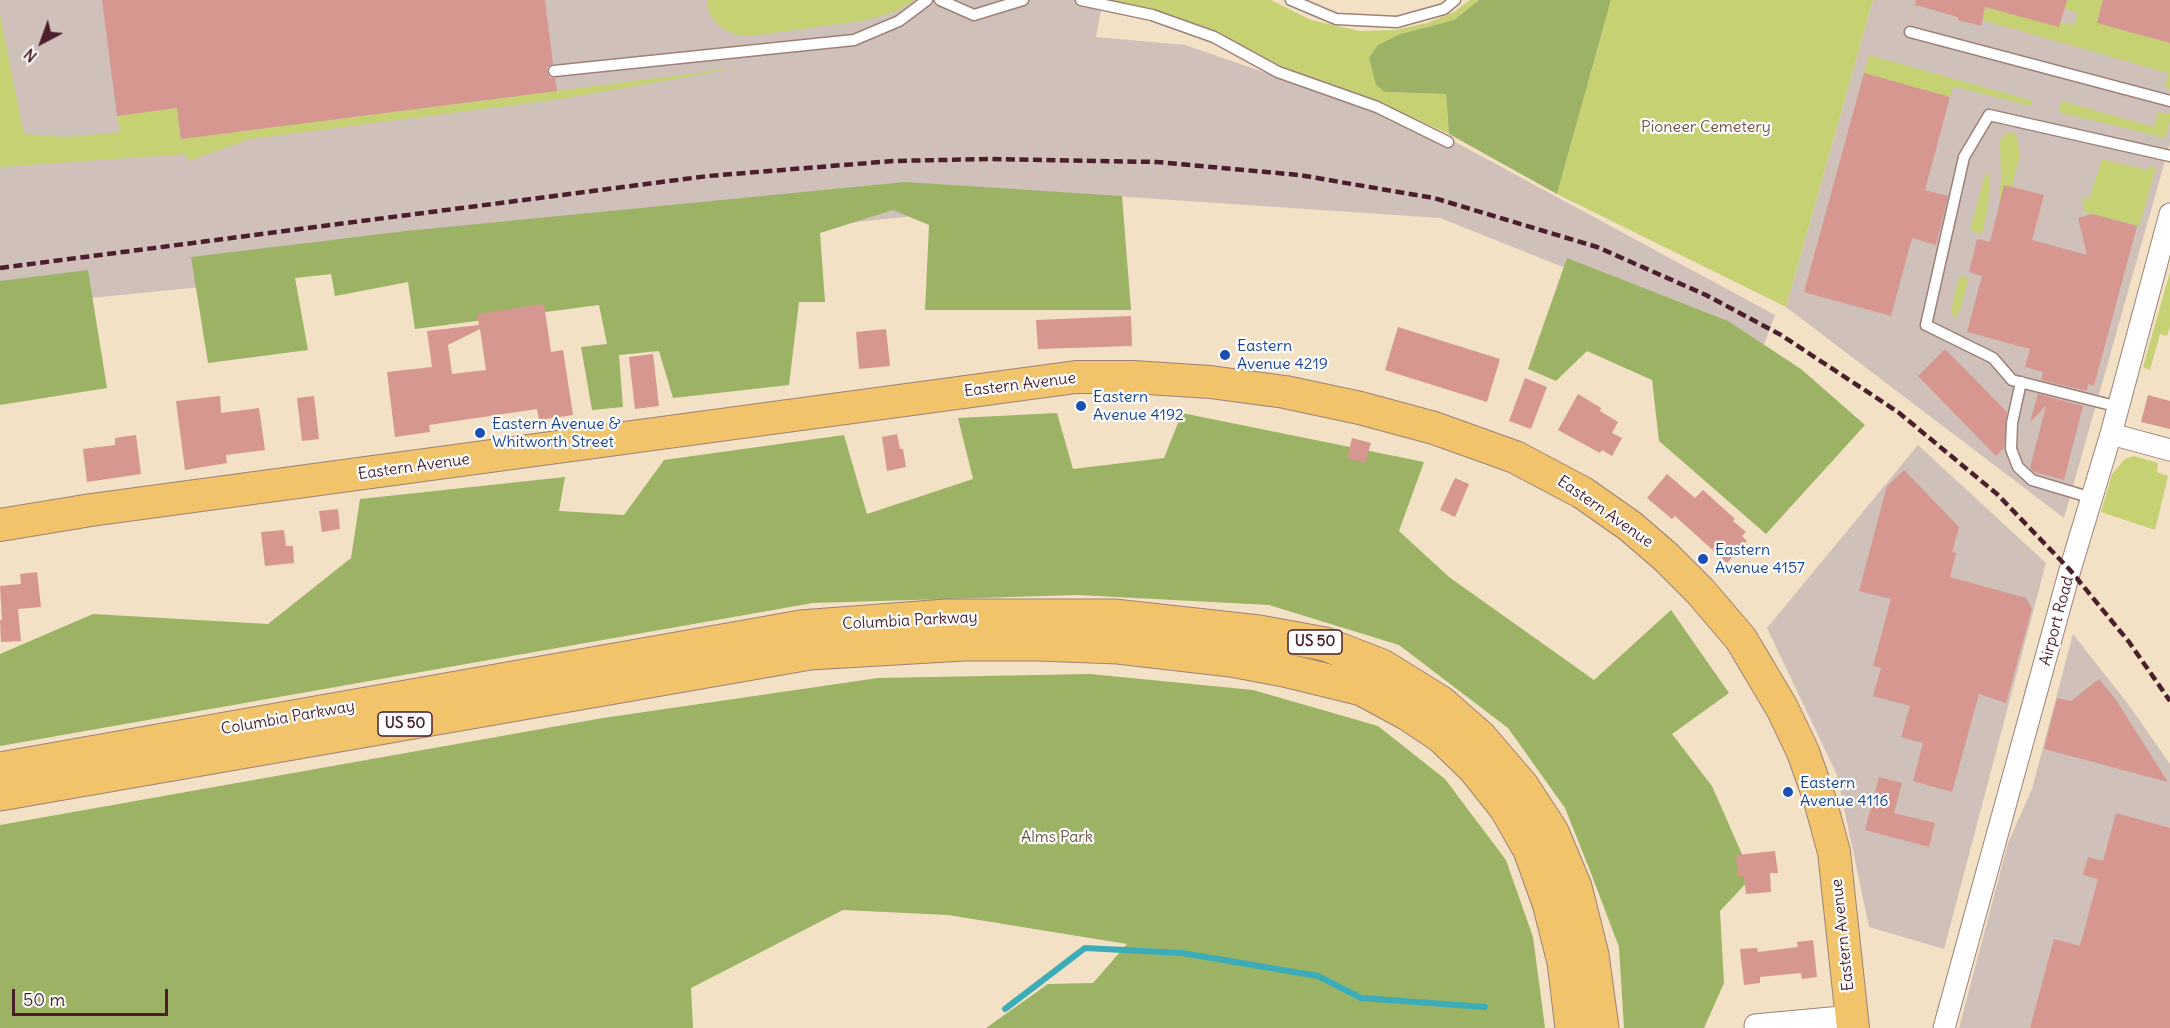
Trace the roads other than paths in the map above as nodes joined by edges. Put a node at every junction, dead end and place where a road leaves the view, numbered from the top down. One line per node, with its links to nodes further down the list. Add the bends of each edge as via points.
1 (927, 0): 8 (lane, via 899,21 854,40)
2 (940, 0): 3 (lane, via 974,15)
3 (1023, 0)
4 (1081, 0): 10 (lane, via 1152,15 1214,37 1278,72 1377,107)
5 (1292, 0): 6 (lane, via 1336,19 1397,22 1444,9)
6 (1455, 0)
7 (1910, 32): 9 (lane)
8 (554, 71)
9 (2170, 101)
10 (1448, 142)
11 (2170, 156): 13 (lane, via 1989,115 1964,157 1926,325 1993,358 2012,380)
12 (2170, 214): 14 (street, Airport Road)
13 (2021, 382): 14 (lane); 17 (lane, via 2011,449 2018,467 2032,480)
14 (2119, 407): 15 (street, Airport Road)
15 (2111, 434): 16 (street); 17 (street, Airport Road)
16 (2170, 450)
17 (2092, 498): 25 (street, Airport Road)
18 (0, 525): 21 (main road, Eastern Avenue, via 1076,377 1210,382 1360,408 1434,428 1515,457 1583,493 1666,557 1741,639 1782,708 1819,797 1834,852)
19 (0, 769): 24 (highway, Columbia Parkway / US 50, via 801,627 946,616 1114,616 1258,632 1325,644 1382,666 1440,702 1481,738 1522,786 1552,832 1575,887 1592,955)
20 (0, 794): 23 (highway, Columbia Parkway / US 50, via 810,653 1038,644 1118,647 1231,660 1362,689 1441,736 1475,769 1506,808 1530,850 1564,962)
21 (1852, 1022): 22 (street)
22 (1755, 1024)
23 (1572, 1028)
24 (1602, 1028)
25 (1944, 1028)

